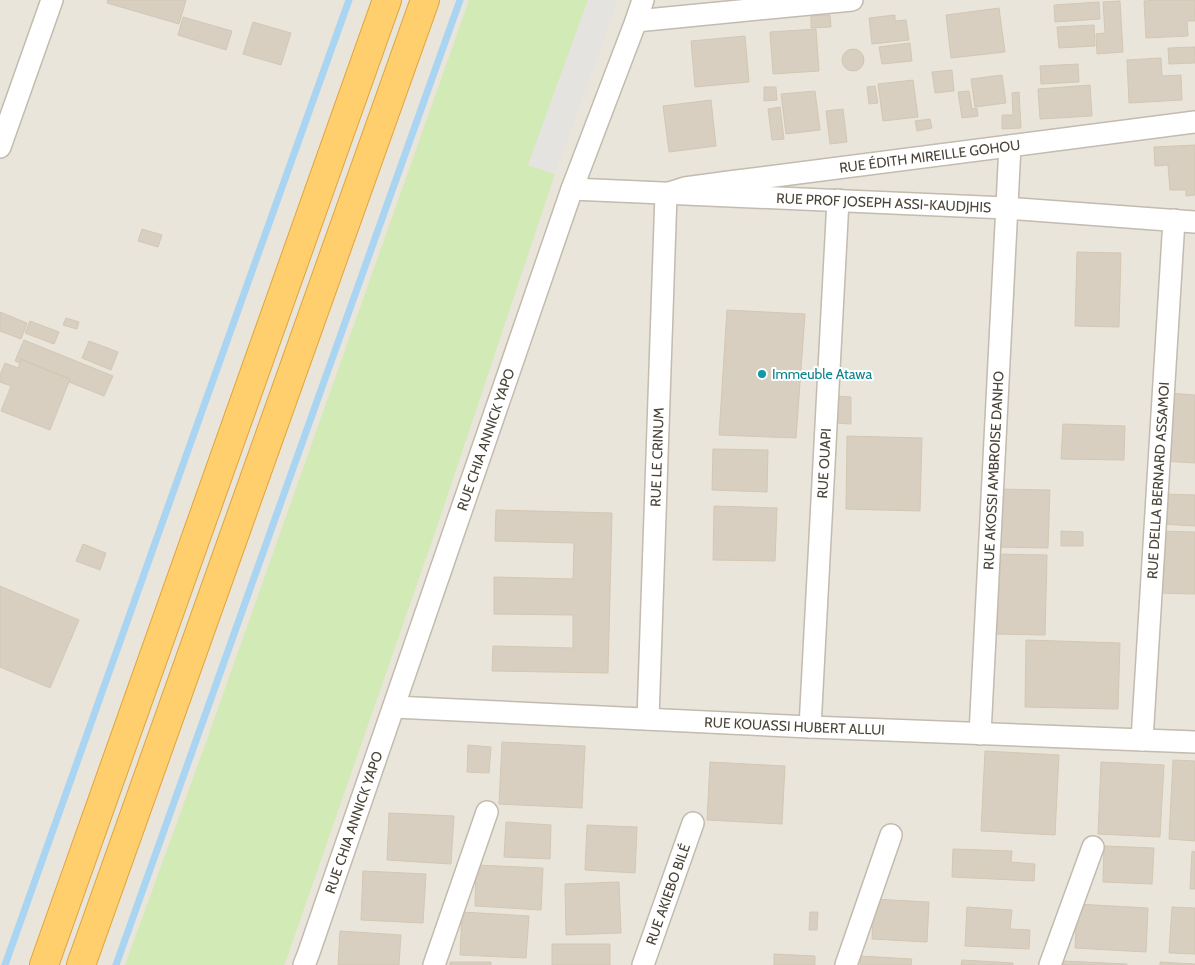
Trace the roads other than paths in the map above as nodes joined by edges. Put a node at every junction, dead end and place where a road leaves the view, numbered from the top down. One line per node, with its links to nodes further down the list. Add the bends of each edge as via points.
1 (387, 0): 26 (highway)
2 (425, 0): 27 (highway)
3 (643, 0): 6 (street, RUE CHIA ANNICK YAPO)
4 (852, 0): 6 (street)
5 (49, 1): 9 (street)
6 (636, 21): 10 (street, RUE CHIA ANNICK YAPO)
7 (1195, 122): 8 (street, RUE ÉDITH MIREILLE GOHOU)
8 (1010, 146): 11 (street, RUE ÉDITH MIREILLE GOHOU, via 685,188); 13 (street, RUE AKOSSI AMBROISE DANHO)
9 (0, 147)
10 (572, 189): 11 (street, RUE PROF JOSEPH ASSI-KAUDJHIS); 16 (street, RUE CHIA ANNICK YAPO)
11 (666, 194): 12 (street, RUE PROF JOSEPH ASSI-KAUDJHIS); 17 (street, RUE LE CRINUM)
12 (838, 200): 13 (street, RUE PROF JOSEPH ASSI-KAUDJHIS); 18 (street, RUE OUAPI)
13 (1006, 208): 14 (street, RUE PROF JOSEPH ASSI-KAUDJHIS); 19 (street, RUE AKOSSI AMBROISE DANHO)
14 (1174, 220): 15 (street, RUE PROF JOSEPH ASSI-KAUDJHIS); 20 (street, RUE DELLA BERNARD ASSAMOI)
15 (1195, 222)
16 (394, 707): 17 (street, RUE KOUASSI HUBERT ALLUI); 28 (street, RUE CHIA ANNICK YAPO)
17 (648, 719): 18 (street, RUE KOUASSI HUBERT ALLUI)
18 (810, 727): 19 (street, RUE KOUASSI HUBERT ALLUI)
19 (980, 734): 20 (street, RUE KOUASSI HUBERT ALLUI)
20 (1142, 740): 21 (street, RUE KOUASSI HUBERT ALLUI)
21 (1195, 742)
22 (487, 812): 29 (street)
23 (693, 823): 30 (street, RUE AKIEBO BILÉ)
24 (892, 835): 31 (street)
25 (1094, 847): 32 (street)
26 (44, 965)
27 (81, 965)
28 (304, 965)
29 (434, 965)
30 (643, 965)
31 (846, 965)
32 (1050, 965)

